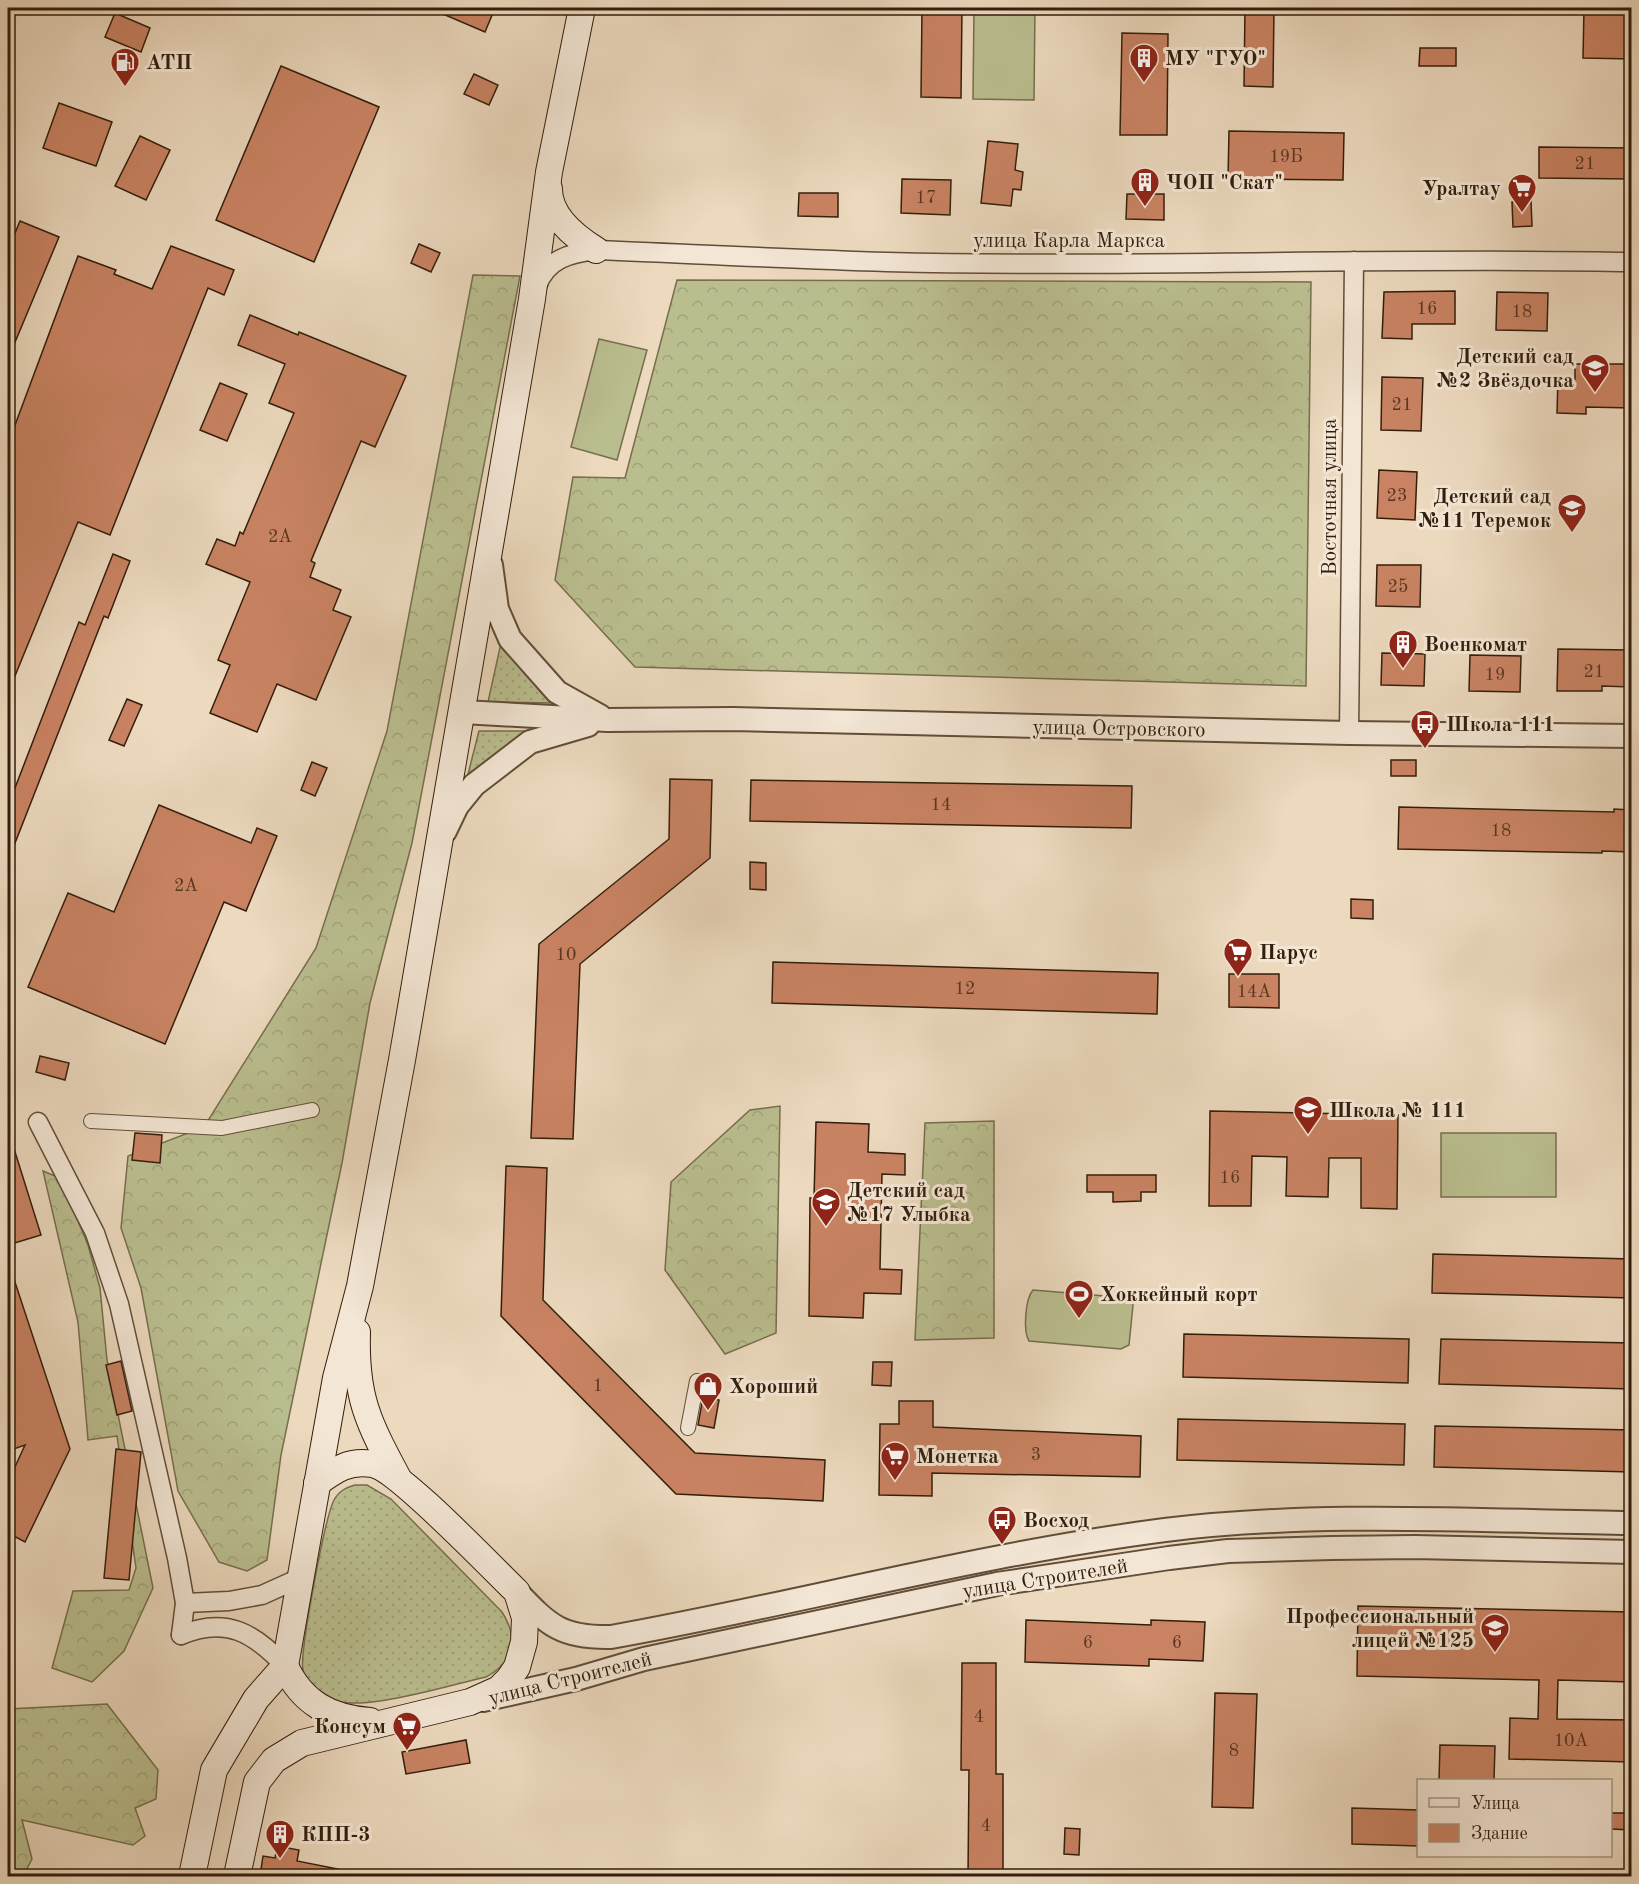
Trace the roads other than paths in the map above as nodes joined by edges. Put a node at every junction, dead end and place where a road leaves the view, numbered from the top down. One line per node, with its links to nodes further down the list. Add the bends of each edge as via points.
1 (582, 8): 2 (main road)
2 (549, 172): 3 (main road, via 549,196 556,212 580,240); 6 (main road)
3 (596, 250): 4 (street, улица Карла Маркса, via 888,262); 6 (street, улица Карла Маркса, via 573,253 552,263 541,274)
4 (1354, 261): 5 (street, улица Карла Маркса); 10 (street, Восточная улица)
5 (1632, 262)
6 (532, 299): 7 (main road)
7 (489, 555): 8 (main road); 9 (street, via 497,609 510,639 557,692)
8 (463, 712): 9 (street); 12 (main road)
9 (607, 720): 10 (street, улица Островского, via 733,719); 12 (street, via 530,742 474,785 457,806)
10 (1349, 733): 11 (street, улица Островского)
11 (1632, 736)
12 (440, 839): 16 (main road)
13 (312, 1110): 14 (street, via 222,1128)
14 (91, 1121)
15 (38, 1122): 25 (street, via 95,1233 119,1304)
16 (360, 1286): 19 (main road, via 356,1361 364,1411); 20 (main road, via 336,1378)
17 (697, 1381): 18 (street)
18 (688, 1428)
19 (399, 1479): 20 (main road, via 375,1464 352,1463); 24 (main road)
20 (317, 1483): 23 (main road)
21 (1632, 1523): 24 (street, улица Строителей, via 1313,1520 1167,1530 991,1558 611,1637 584,1638 564,1632)
22 (1632, 1552): 27 (street, улица Строителей, via 1415,1547 1228,1551 1168,1558 997,1584 644,1659 576,1679)
23 (302, 1577): 25 (street, via 262,1595); 26 (main road)
24 (517, 1592): 27 (main road, via 525,1618 517,1668 499,1689)
25 (185, 1603): 26 (street, via 181,1635 200,1627 221,1626 244,1633 267,1647)
26 (285, 1666): 28 (main road, via 302,1695 318,1707 335,1716); 29 (main road, via 256,1699 214,1770)
27 (470, 1702): 28 (main road)
28 (385, 1722): 30 (main road, via 302,1743 274,1760 257,1782)
29 (192, 1876)
30 (237, 1876)

